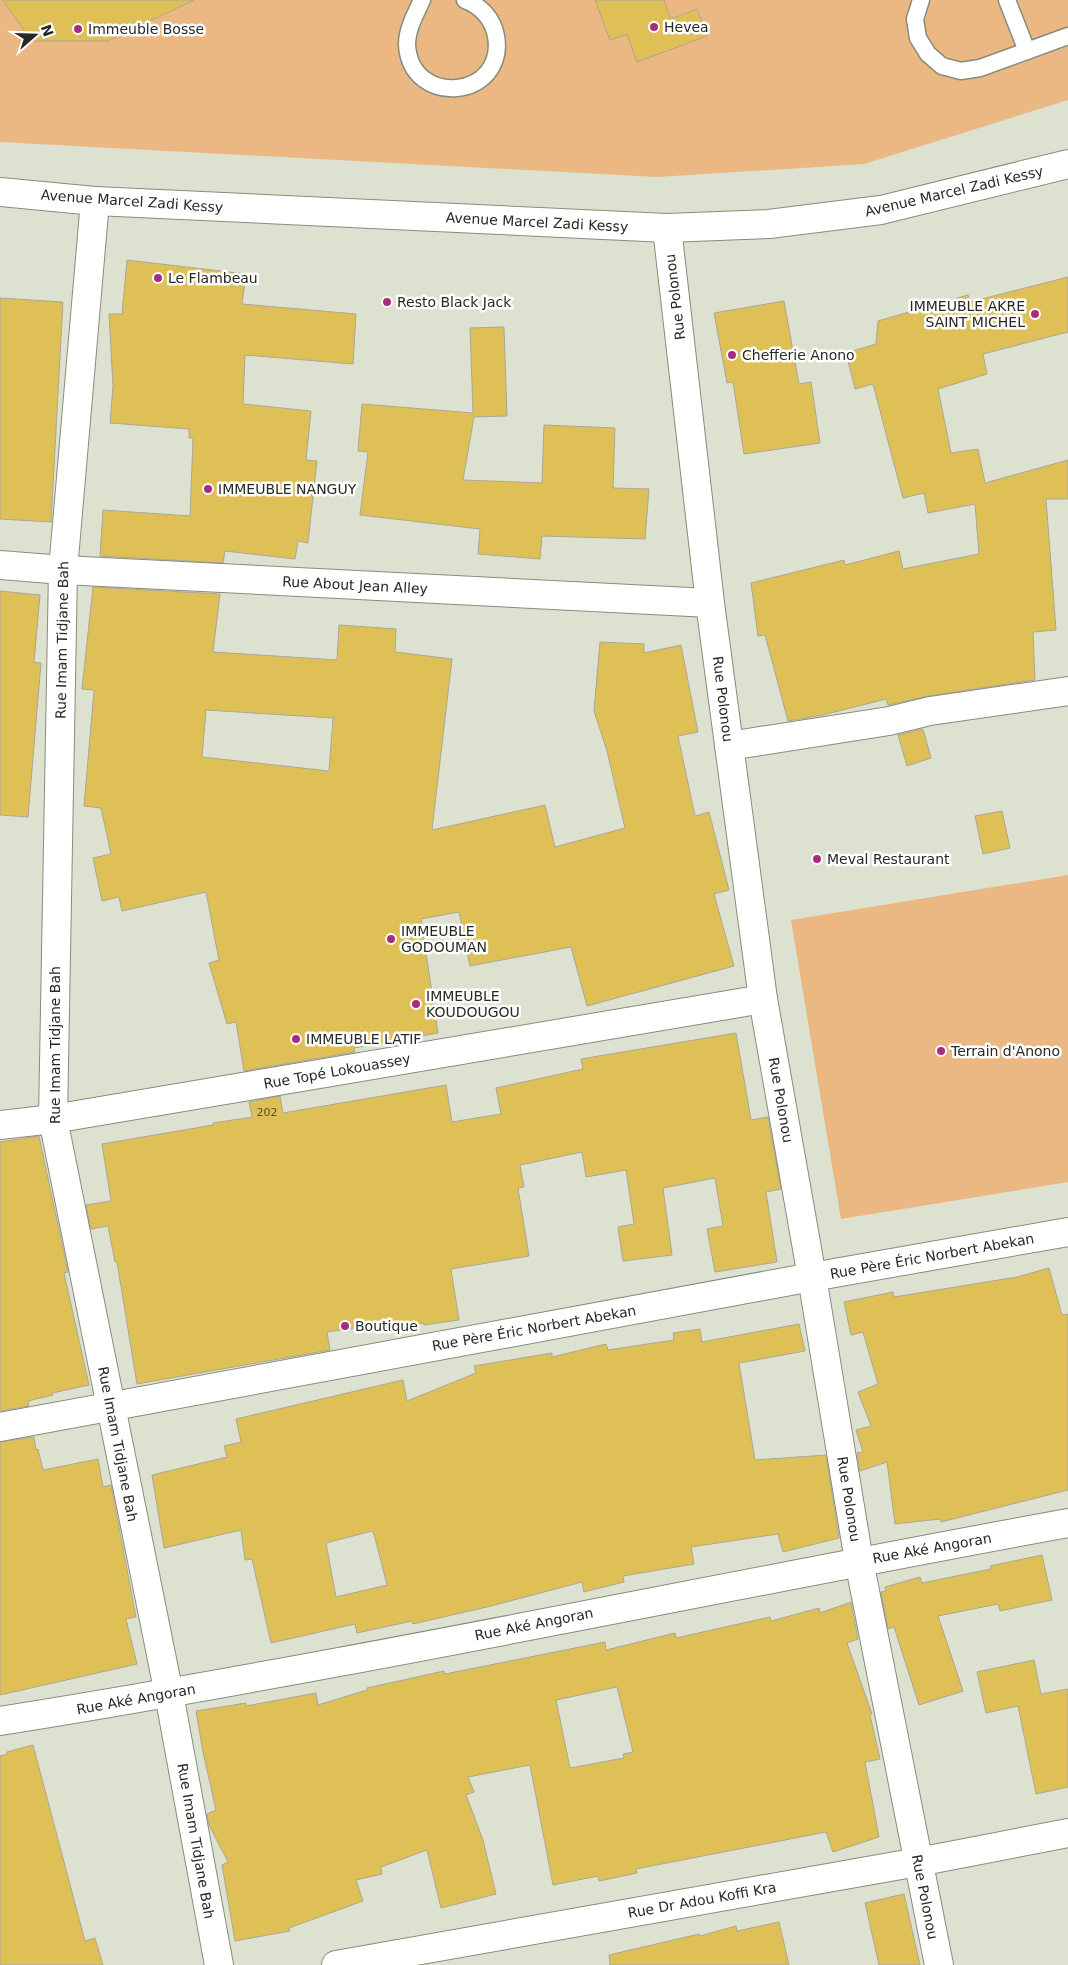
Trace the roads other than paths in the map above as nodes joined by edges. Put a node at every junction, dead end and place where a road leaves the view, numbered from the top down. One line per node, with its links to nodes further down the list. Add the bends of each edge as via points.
1 (422, 0): 2 (lane, via 407,42 410,60 420,75 434,85 451,90 468,86 483,77 494,62 498,45 495,28 485,13)
2 (465, 0)
3 (921, 0): 6 (lane, via 915,18 918,38 928,54 942,66 961,71 980,68)
4 (1007, 0): 6 (lane)
5 (1068, 36): 6 (lane)
6 (1027, 51)
7 (1068, 164): 10 (street, Avenue Marcel Zadi Kessy, via 880,210 769,224)
8 (0, 192): 9 (street, Avenue Marcel Zadi Kessy)
9 (95, 201): 10 (street, Avenue Marcel Zadi Kessy); 12 (street, Rue Imam Tidjane Bah)
10 (667, 228): 13 (street, Rue Polonou)
11 (0, 565): 12 (street, Rue About Jean Alley)
12 (63, 570): 13 (street, Rue About Jean Alley); 17 (street, Rue Imam Tidjane Bah)
13 (710, 603): 15 (street, Rue Polonou)
14 (1068, 691): 15 (street)
15 (729, 746): 16 (street, Rue Polonou)
16 (763, 999): 17 (street, Rue Topé Lokouassey); 20 (street, Rue Polonou)
17 (53, 1119): 18 (street, Rue Topé Lokouassey); 21 (street, Rue Imam Tidjane Bah)
18 (0, 1125)
19 (1068, 1232): 20 (street, Rue Père Éric Norbert Abekan)
20 (812, 1277): 21 (street, Rue Père Éric Norbert Abekan); 24 (street, Rue Polonou)
21 (110, 1405): 22 (street, Rue Père Éric Norbert Abekan); 25 (street, Rue Imam Tidjane Bah)
22 (0, 1427)
23 (1068, 1523): 24 (street, Rue Aké Angoran)
24 (859, 1561): 25 (street, Rue Aké Angoran); 28 (street, Rue Polonou)
25 (169, 1694): 26 (street, Rue Aké Angoran); 29 (street, Rue Imam Tidjane Bah)
26 (0, 1721)
27 (1068, 1832): 28 (street, Rue Dr Adou Koffi Kra)
28 (918, 1862): 30 (street, Rue Dr Adou Koffi Kra); 31 (street, Rue Polonou)
29 (218, 1965)
30 (336, 1965)
31 (938, 1965)

